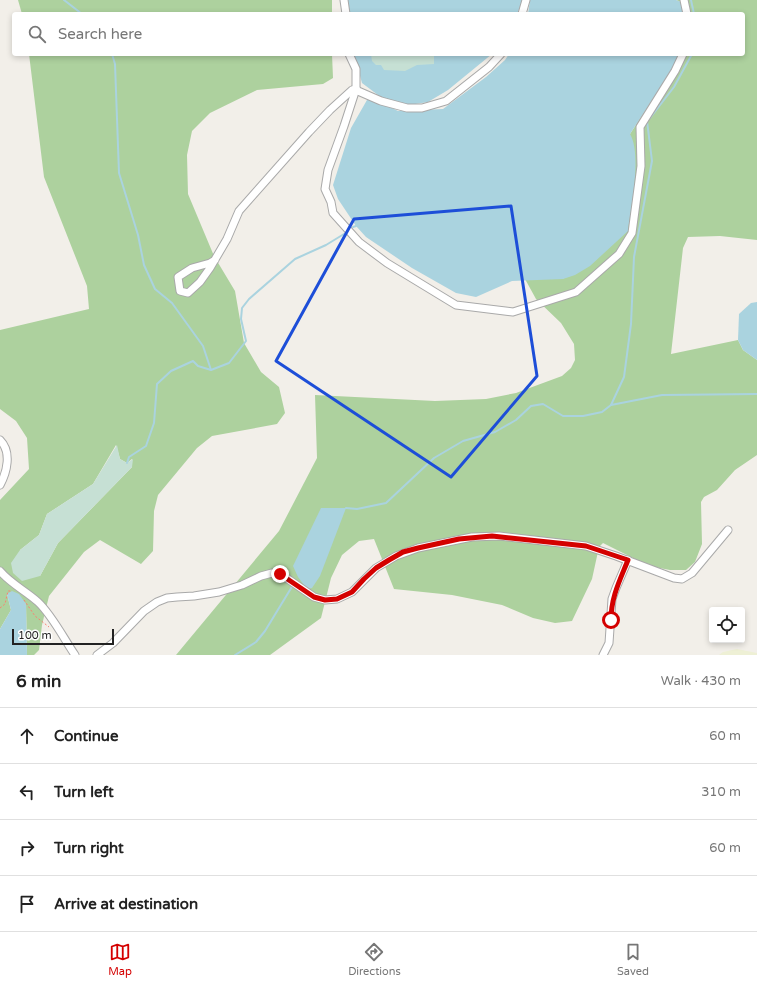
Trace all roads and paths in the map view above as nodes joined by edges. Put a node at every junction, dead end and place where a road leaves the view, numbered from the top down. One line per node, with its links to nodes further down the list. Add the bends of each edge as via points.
1 (344, 0): 4 (lane)
2 (526, 0): 5 (lane)
3 (684, 0): 6 (lane)
4 (346, 12)
5 (523, 12)
6 (687, 12)
7 (350, 56): 10 (lane, via 356,69)
8 (499, 56): 10 (lane, via 446,101 422,108 407,108 381,101)
9 (682, 56): 10 (lane, via 640,127 641,166 632,233 619,254 576,292 513,312 456,306 387,264 359,242 334,213 325,189 328,170)
10 (356, 89): 11 (lane, via 325,115 239,211)
11 (215, 260): 11 (lane, via 200,282 188,293 180,291 178,277 192,268)
12 (0, 440): 13 (lane, via 7,460)
13 (0, 485)
14 (728, 530): 15 (lane, via 692,573 682,579)
15 (628, 560): 22 (lane, via 578,545 499,536 459,539 396,556 370,573 352,592 337,599 325,600 314,597 285,577 272,573 219,592 167,598 144,611 113,643); 23 (lane, via 612,599 609,643)
16 (0, 571): 21 (lane, via 46,610)
17 (14, 592): 19 (path, via 8,591)
18 (23, 599): 20 (path, via 35,616)
19 (0, 608)
20 (51, 629)
21 (75, 655)
22 (96, 655)
23 (603, 655)

